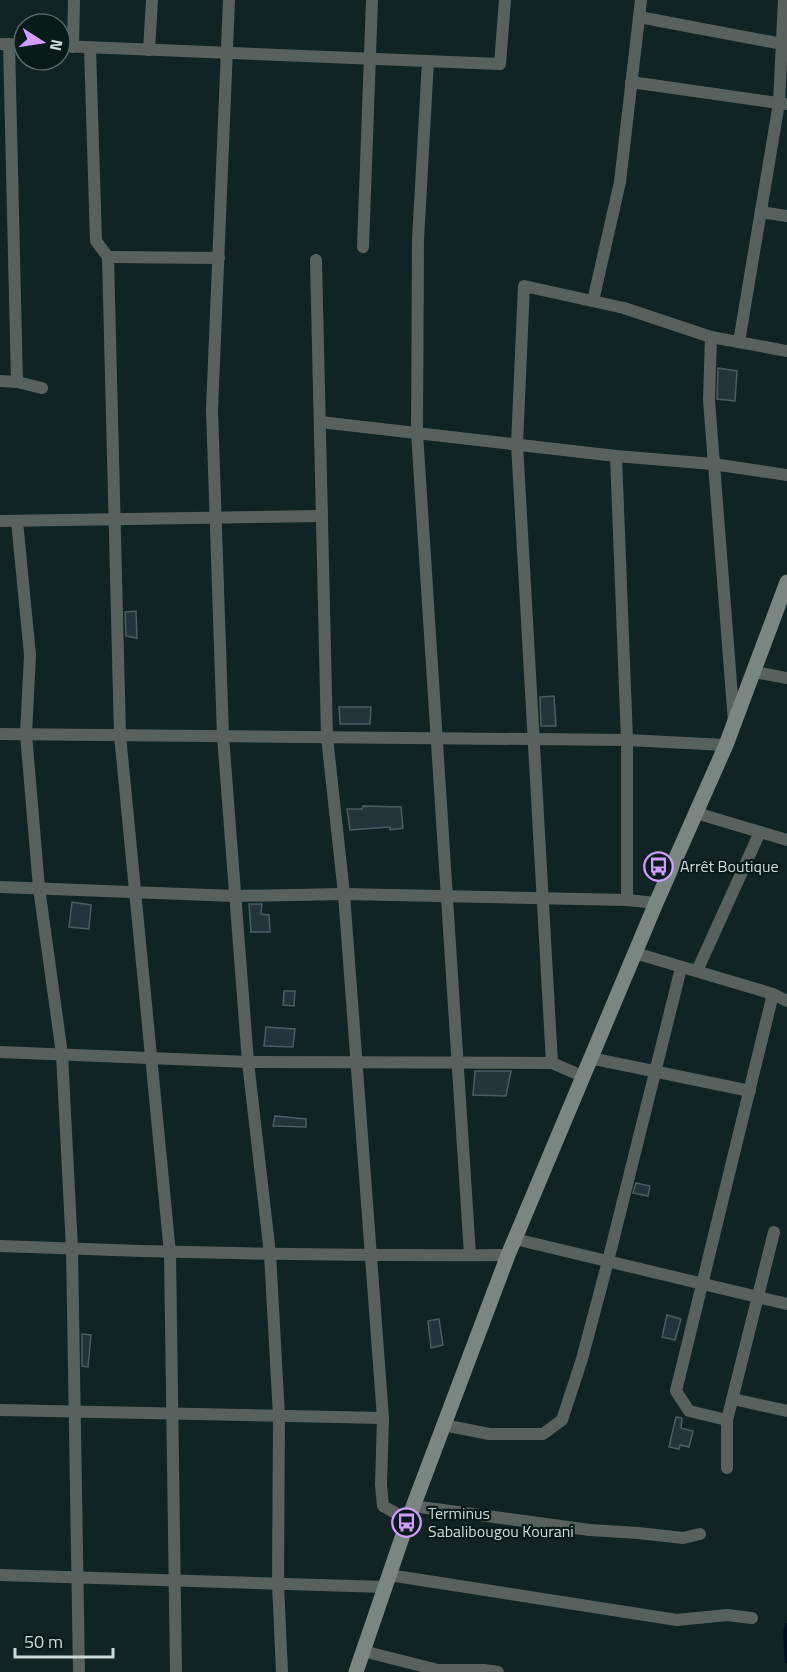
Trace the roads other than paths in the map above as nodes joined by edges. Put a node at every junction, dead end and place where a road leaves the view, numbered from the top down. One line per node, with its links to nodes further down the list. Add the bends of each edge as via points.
1 (152, 0): 12 (street)
2 (229, 0): 13 (street)
3 (372, 0): 14 (street)
4 (506, 0): 15 (street, via 500,64)
5 (641, 0): 7 (street)
6 (784, 0): 9 (street)
7 (639, 17): 9 (street); 16 (street)
8 (4, 44): 29 (street)
9 (782, 44): 17 (street)
10 (72, 47): 11 (street)
11 (90, 48): 12 (street); 21 (street, via 96,241)
12 (149, 50): 13 (street)
13 (227, 53): 14 (street); 22 (street)
14 (370, 59): 15 (street); 20 (street)
15 (428, 61): 32 (street, via 418,240)
16 (631, 82): 17 (street); 24 (street, via 620,182)
17 (783, 104): 18 (street)
18 (761, 212): 19 (street); 26 (street)
19 (787, 216)
20 (363, 246)
21 (108, 257): 22 (street); 39 (street)
22 (219, 258): 38 (street, via 212,410)
23 (316, 260): 31 (street)
24 (593, 301): 25 (street); 33 (street, via 524,286)
25 (711, 337): 26 (street); 35 (street)
26 (739, 342): 27 (street)
27 (787, 351)
28 (0, 381): 29 (street)
29 (17, 382): 30 (street)
30 (42, 388)
31 (320, 422): 32 (street); 37 (street)
32 (417, 433): 33 (street); 51 (street)
33 (517, 444): 34 (street); 52 (street)
34 (616, 456): 35 (street); 53 (street)
35 (713, 464): 36 (street); 45 (street)
36 (787, 475)
37 (322, 516): 38 (street); 50 (street)
38 (216, 518): 39 (street); 49 (street)
39 (114, 519): 41 (street); 48 (street)
40 (0, 521): 41 (street)
41 (16, 521): 47 (street, via 30,655)
42 (787, 582): 43 (main road)
43 (754, 672): 44 (street); 45 (main road)
44 (787, 678)
45 (734, 723): 54 (main road)
46 (0, 734): 47 (street)
47 (26, 734): 48 (street); 59 (street)
48 (120, 735): 49 (street); 60 (street)
49 (223, 736): 50 (street); 62 (street)
50 (327, 737): 51 (street); 61 (street)
51 (437, 738): 52 (street); 63 (street)
52 (533, 740): 53 (street); 64 (street)
53 (627, 740): 54 (street); 65 (street)
54 (726, 745): 55 (main road)
55 (696, 813): 56 (street); 66 (main road)
56 (760, 832): 57 (street); 69 (street)
57 (787, 840)
58 (0, 887): 59 (street)
59 (39, 888): 60 (street); 73 (street)
60 (134, 892): 62 (street); 74 (street)
61 (344, 894): 62 (street); 63 (street); 77 (street)
62 (235, 896): 76 (street)
63 (447, 897): 64 (street); 78 (street)
64 (542, 898): 65 (street); 79 (street)
65 (627, 900): 66 (street)
66 (656, 903): 67 (main road)
67 (635, 953): 68 (street); 75 (main road)
68 (681, 968): 69 (street); 80 (street)
69 (697, 972): 70 (street)
70 (773, 994): 71 (street); 82 (street)
71 (787, 1001)
72 (0, 1052): 73 (street)
73 (62, 1054): 74 (street); 86 (street)
74 (151, 1058): 76 (street); 87 (street)
75 (590, 1058): 80 (street); 81 (main road)
76 (249, 1062): 77 (street); 88 (street)
77 (357, 1062): 78 (street); 91 (street)
78 (458, 1063): 79 (street); 89 (street)
79 (552, 1063): 81 (street)
80 (655, 1071): 82 (street); 92 (street)
81 (582, 1076): 84 (main road)
82 (750, 1091): 93 (street)
83 (774, 1232): 94 (street)
84 (515, 1239): 90 (main road); 92 (street)
85 (0, 1246): 86 (street)
86 (72, 1249): 87 (street); 99 (street)
87 (170, 1252): 88 (street); 100 (street)
88 (270, 1254): 91 (street); 101 (street)
89 (470, 1255): 90 (street); 91 (street)
90 (508, 1255): 104 (main road)
91 (371, 1256): 102 (street)
92 (608, 1261): 93 (street); 104 (street, via 562,1420 543,1434 489,1434)
93 (703, 1283): 94 (street); 103 (street, via 676,1391 689,1411)
94 (758, 1296): 95 (street); 96 (street)
95 (787, 1304)
96 (733, 1399): 98 (street); 103 (street)
97 (0, 1410): 99 (street)
98 (787, 1411)
99 (75, 1412): 100 (street); 109 (street)
100 (172, 1414): 101 (street); 110 (street)
101 (279, 1416): 102 (street); 112 (street)
102 (383, 1418): 106 (street, via 383,1506)
103 (728, 1420): 105 (street)
104 (444, 1425): 106 (main road)
105 (727, 1468)
106 (411, 1513): 107 (street, via 683,1538); 111 (main road)
107 (700, 1534)
108 (0, 1575): 109 (street)
109 (77, 1578): 110 (street); 115 (street)
110 (174, 1581): 112 (street); 116 (street)
111 (387, 1581): 112 (street); 113 (street, via 677,1620 727,1615); 114 (main road)
112 (278, 1584): 117 (street)
113 (752, 1618)
114 (363, 1651): 118 (main road); 119 (street, via 438,1670)
115 (79, 1672)
116 (176, 1672)
117 (282, 1672)
118 (356, 1672)
119 (498, 1672)

